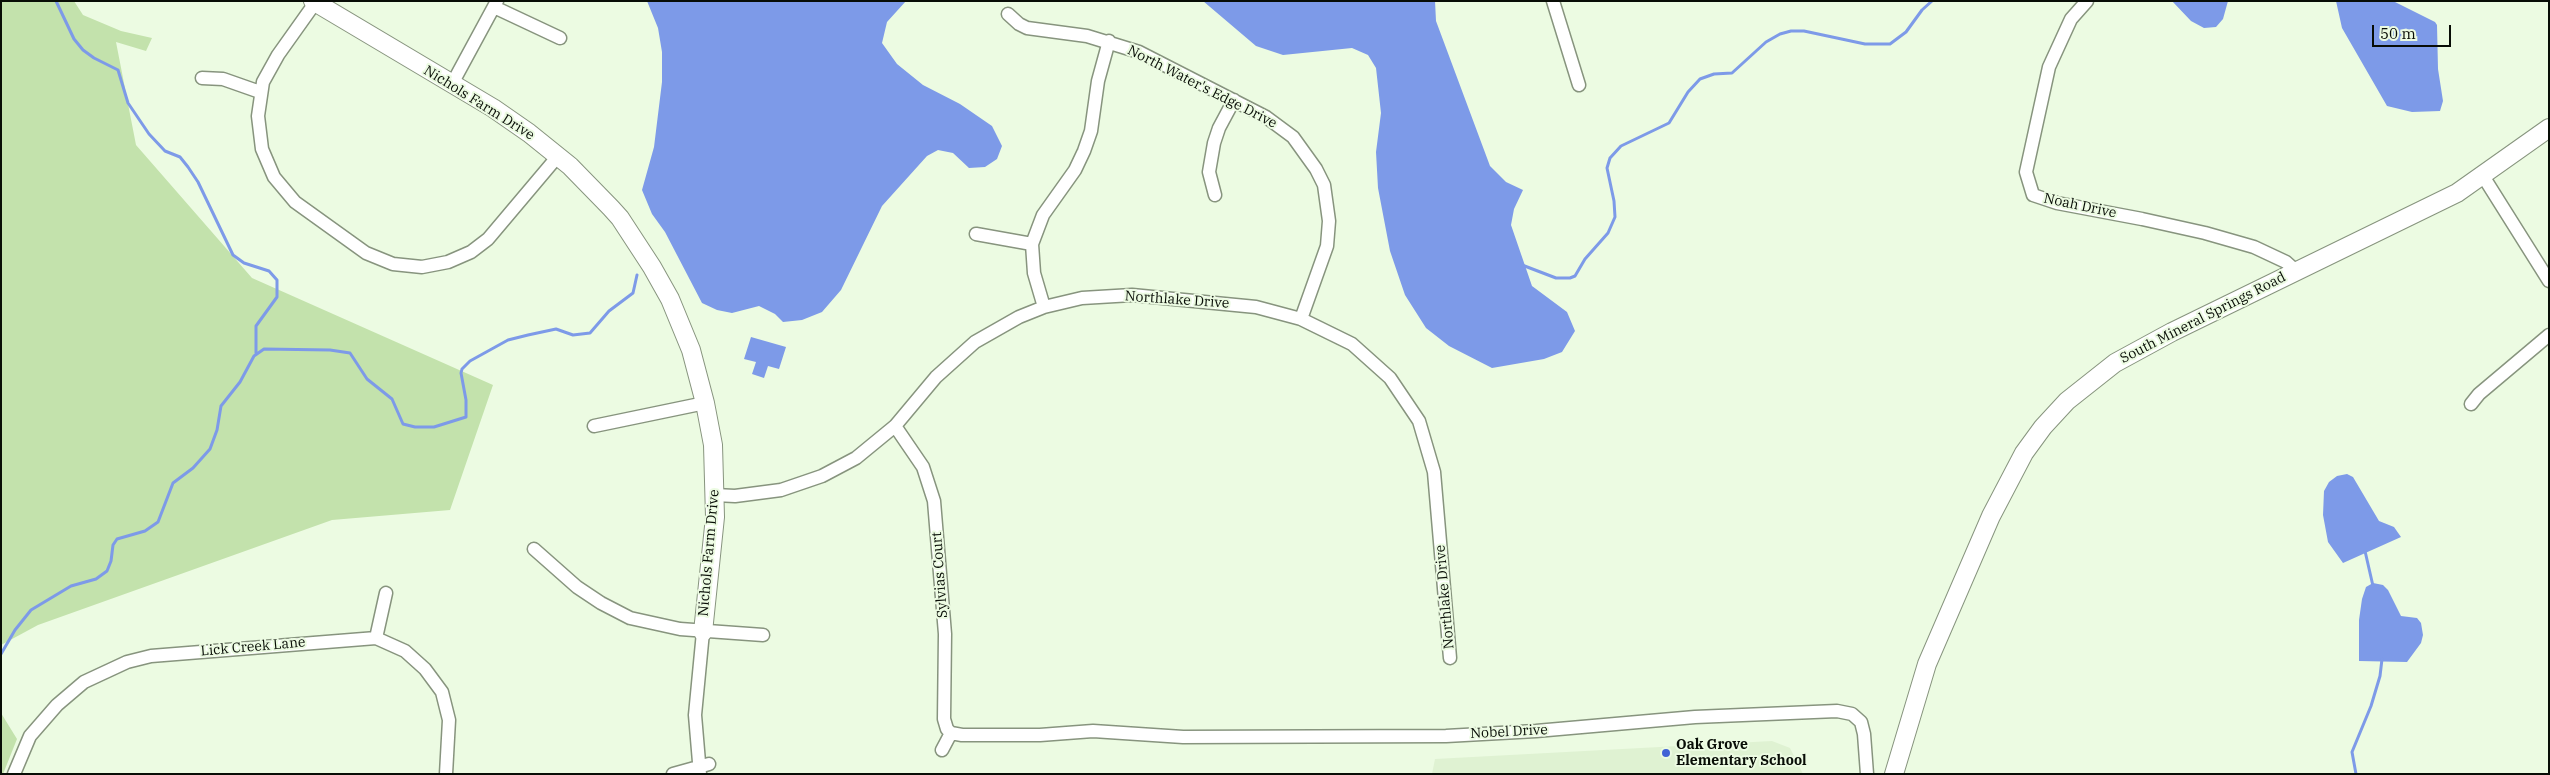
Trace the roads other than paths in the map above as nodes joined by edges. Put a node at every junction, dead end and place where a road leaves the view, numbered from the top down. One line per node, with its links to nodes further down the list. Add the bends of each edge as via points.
1 (1554, 1): 10 (street)
2 (2087, 1): 19 (street, Noah Drive, via 2071,19 2049,67 2026,172 2033,195 2205,233 2254,248 2286,262)
3 (314, 2): 9 (street, Nichols Farm Drive); 11 (street, via 270,68)
4 (496, 4): 6 (street); 9 (street)
5 (1008, 14): 7 (street, North Water's Edge Drive, via 1027,28)
6 (560, 38)
7 (1109, 41): 12 (street, North Water's Edge Drive, via 1148,56); 18 (street, via 1084,151 1075,170 1043,215)
8 (202, 78): 11 (street, via 223,79)
9 (452, 84): 14 (street, Nichols Farm Drive, via 522,128)
10 (1579, 84)
11 (260, 92): 14 (street, via 258,116 262,149 282,188 304,209 356,247 393,264 434,265 471,252 488,239)
12 (1234, 100): 16 (street, via 1214,143 1209,172); 22 (street, North Water's Edge Drive, via 1286,130 1309,156 1324,186 1329,220 1327,246)
13 (2549, 128): 15 (street, South Mineral Springs Road)
14 (558, 156): 24 (street, Nichols Farm Drive, via 620,218 652,267 684,332)
15 (2484, 176): 19 (street, South Mineral Springs Road, via 2440,202); 20 (street)
16 (1214, 195)
17 (976, 234): 18 (street)
18 (1032, 244): 21 (street, via 1034,273)
19 (2296, 271): 42 (street, South Mineral Springs Road, via 2115,363 2080,389 2043,427 2007,481 1949,609 1927,664)
20 (2549, 281)
21 (1044, 307): 22 (street, Northlake Drive, via 1082,298 1132,295 1256,307); 27 (street, Northlake Drive, via 995,329 968,348 936,377)
22 (1302, 319): 34 (street, Northlake Drive, via 1335,334 1367,355 1401,392 1419,421 1434,472)
23 (2549, 335): 25 (street)
24 (705, 403): 26 (street); 28 (street, Nichols Farm Drive, via 713,444)
25 (2471, 404)
26 (594, 426)
27 (895, 426): 28 (street, Northlake Drive, via 856,458 822,476 760,494); 35 (street, Sylvias Court, via 923,468 934,501 944,624 944,719)
28 (715, 495): 31 (street, Nichols Farm Drive)
29 (534, 549): 31 (street, via 577,587 614,610 645,622)
30 (386, 594): 33 (street)
31 (703, 632): 32 (street); 37 (street, Nichols Farm Drive, via 695,715 698,747)
32 (763, 635)
33 (376, 638): 38 (street, Lick Creek Lane, via 151,656 127,662 84,682 57,705 30,736); 39 (street, Lick Creek Lane, via 405,651 425,669 442,692 449,720)
34 (1450, 658)
35 (951, 733): 36 (street); 41 (street, Nobel Drive, via 1040,735 1077,731 1183,737 1464,735 1695,717 1837,711 1852,714 1861,722)
36 (942, 750)
37 (706, 770): 40 (street)
38 (14, 774)
39 (446, 774)
40 (673, 774)
41 (1867, 774)
42 (1894, 774)

